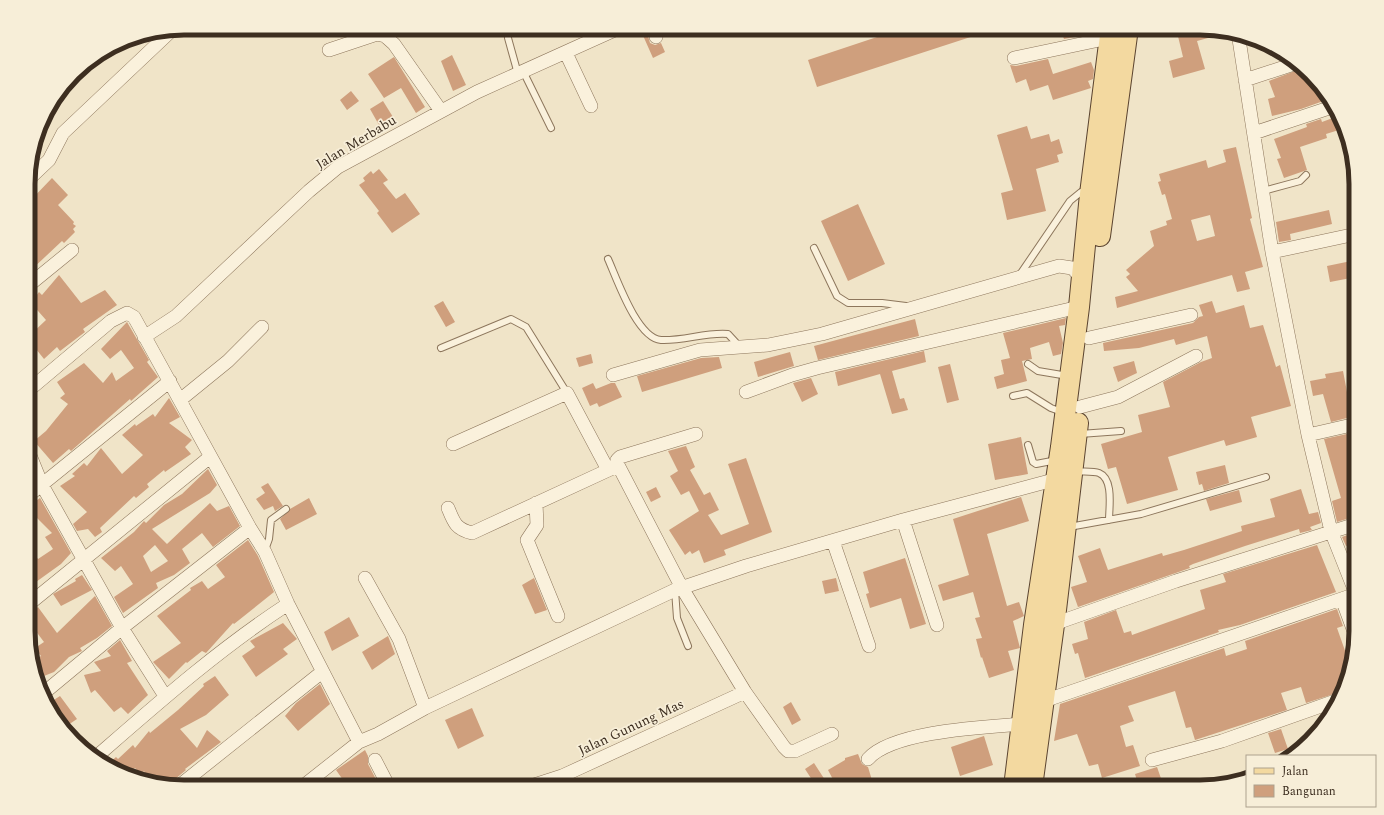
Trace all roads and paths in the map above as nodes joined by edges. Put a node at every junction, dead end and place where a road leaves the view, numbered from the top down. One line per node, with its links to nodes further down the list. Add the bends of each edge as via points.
1 (374, 35): 10 (street)
2 (381, 35): 18 (street, via 394,44)
3 (602, 35): 11 (street, Jalan Merbabu)
4 (1102, 35): 12 (street)
5 (1110, 35): 24 (main road)
6 (1127, 35): 24 (main road)
7 (166, 36): 21 (street, via 63,133 49,160)
8 (508, 38): 14 (lane)
9 (1239, 40): 15 (street)
10 (330, 50)
11 (566, 53): 14 (street, Jalan Merbabu); 16 (street)
12 (1014, 58)
13 (1290, 65): 15 (street)
14 (520, 73): 18 (street, Jalan Merbabu); 19 (lane)
15 (1245, 80): 20 (street)
16 (591, 106)
17 (1328, 108): 20 (street)
18 (441, 111): 37 (street, Jalan Merbabu, via 325,176 176,316)
19 (551, 128)
20 (1254, 133): 23 (street)
21 (35, 173)
22 (1306, 175): 23 (lane, via 1300,181)
23 (1262, 191): 28 (street)
24 (1098, 194): 30 (lane, via 1081,192 1070,201); 31 (main road); 38 (main road)
25 (1349, 236): 28 (street)
26 (814, 248): 33 (lane, via 837,296 848,303)
27 (72, 250): 32 (street)
28 (1272, 252): 55 (street)
29 (608, 259): 39 (lane, via 632,312 650,336 660,340 728,334)
30 (1018, 278): 31 (street, via 1066,266 1072,268); 33 (street)
31 (1083, 279): 34 (main road)
32 (35, 280)
33 (916, 307): 39 (street, via 822,334 768,345)
34 (1079, 307): 44 (main road); 47 (street, via 817,368)
35 (1191, 315): 38 (street)
36 (262, 327): 50 (street, via 228,361)
37 (144, 337): 45 (street); 46 (street, via 131,314 120,315)
38 (1089, 338): 51 (main road)
39 (740, 347): 43 (street, via 700,350)
40 (441, 348): 48 (lane, via 511,319 526,327)
41 (1196, 356): 51 (street, via 1118,397)
42 (1028, 364): 44 (lane, via 1042,372)
43 (613, 375)
44 (1070, 376): 51 (main road)
45 (170, 381): 50 (street); 63 (street)
46 (35, 385)
47 (746, 392)
48 (567, 393): 56 (street); 61 (street)
49 (1013, 396): 51 (lane, via 1027,393 1051,408)
50 (180, 400): 59 (street)
51 (1073, 410): 58 (main road)
52 (1349, 426): 55 (street)
53 (1121, 431): 58 (lane)
54 (696, 434): 61 (street, via 620,457)
55 (1308, 435): 73 (street)
56 (453, 444)
57 (1028, 445): 58 (lane, via 1036,464)
58 (1067, 456): 68 (street); 69 (lane, via 1100,473 1106,479 1109,485); 72 (main road); 88 (main road)
59 (210, 457): 71 (street); 76 (street)
60 (35, 468): 63 (street)
61 (613, 468): 65 (street); 79 (street)
62 (1266, 477): 69 (lane, via 1141,514)
63 (42, 485): 64 (street); 76 (street)
64 (35, 490)
65 (536, 503): 66 (street, via 472,533 457,526); 84 (street, via 537,525 527,540)
66 (448, 508)
67 (286, 509): 75 (lane, via 271,520 269,539)
68 (903, 520): 74 (street); 87 (street)
69 (1109, 520): 72 (lane)
70 (1349, 526): 73 (street)
71 (250, 528): 75 (street); 89 (street)
72 (1066, 528): 86 (main road)
73 (1331, 531): 77 (street); 86 (street)
74 (832, 541): 79 (street); 91 (street)
75 (264, 552): 83 (street)
76 (84, 560): 81 (street); 89 (street)
77 (1349, 576)
78 (365, 578): 98 (street, via 399,639)
79 (678, 589): 90 (lane, via 677,618); 94 (street); 98 (street)
80 (1349, 596): 82 (street)
81 (35, 599)
82 (1342, 599): 85 (street); 96 (street)
83 (288, 604): 92 (street); 95 (street, via 251,628)
84 (558, 616)
85 (1349, 618)
86 (1054, 624): 88 (street); 96 (main road)
87 (937, 625)
88 (1034, 626): 99 (main road)
89 (122, 628): 93 (street); 95 (street)
90 (688, 646)
91 (869, 646)
92 (323, 673): 101 (street); 106 (street)
93 (47, 690)
94 (746, 692): 100 (street, via 788,751 795,751); 109 (street, Jalan Gunung Mas)
95 (165, 696): 102 (street)
96 (1044, 701): 111 (main road)
97 (1331, 702): 105 (street, via 1222,741)
98 (425, 708): 101 (street)
99 (1022, 724): 103 (street, via 923,735 882,748); 110 (main road)
100 (832, 734)
101 (359, 742): 107 (street)
102 (100, 754)
103 (868, 759)
104 (375, 760): 108 (street)
105 (1152, 760)
106 (186, 780)
107 (311, 780)
108 (385, 780)
109 (550, 780)
110 (1015, 780)
111 (1033, 780)

